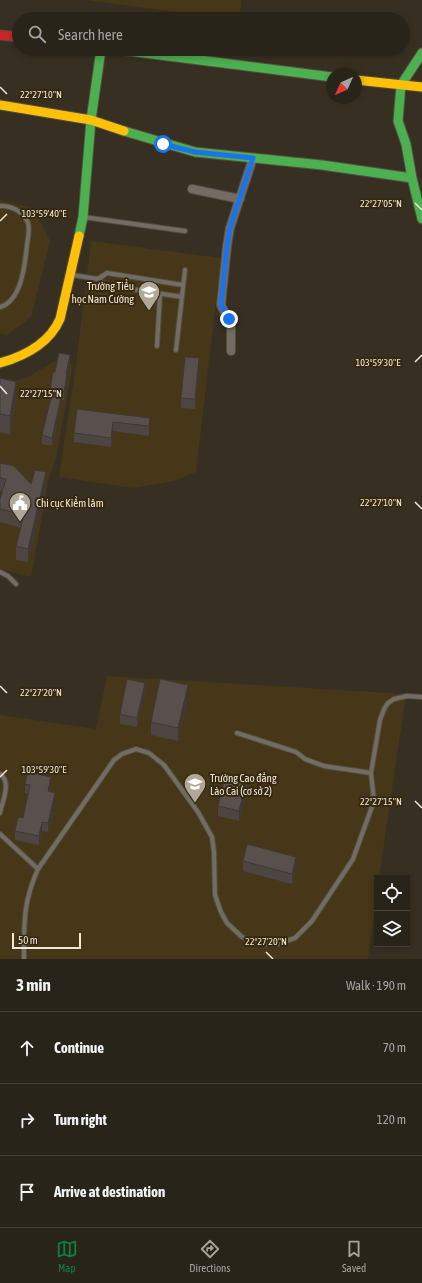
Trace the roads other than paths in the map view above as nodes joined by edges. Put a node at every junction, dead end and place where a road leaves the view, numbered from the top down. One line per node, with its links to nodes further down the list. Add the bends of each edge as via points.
1 (0, 35): 2 (street)
2 (12, 36)
3 (422, 53): 8 (street)
4 (100, 56): 11 (street)
5 (169, 56): 6 (street)
6 (326, 75)
7 (362, 81): 8 (street)
8 (400, 85): 9 (street); 13 (street, via 398,121 406,144)
9 (422, 87)
10 (0, 105): 11 (street)
11 (91, 120): 12 (street, via 195,152); 17 (street)
12 (253, 158): 13 (street); 15 (street)
13 (412, 178): 18 (street)
14 (192, 189): 15 (street)
15 (240, 199): 29 (street, via 230,228 221,305 231,325)
16 (0, 206): 26 (lane, via 20,212 29,229 25,263 18,288 8,303)
17 (83, 217): 19 (lane); 21 (street)
18 (422, 219)
19 (185, 231)
20 (185, 270): 23 (lane)
21 (71, 275): 22 (lane); 30 (street, via 60,319 50,336 17,358)
22 (98, 279): 23 (lane, via 107,273); 24 (lane, via 106,285)
23 (183, 285): 25 (lane)
24 (160, 294): 25 (lane); 27 (lane)
25 (182, 297): 28 (lane)
26 (0, 307)
27 (157, 346)
28 (176, 350)
29 (231, 351)
30 (0, 363)
31 (0, 572): 32 (lane)
32 (16, 584)
33 (422, 697): 36 (lane, via 407,696 394,699 384,709)
34 (237, 734): 36 (lane, via 296,752 305,759 324,766)
35 (0, 774): 37 (lane, via 6,784)
36 (371, 774): 39 (lane, via 374,801 353,859 312,921 295,938 278,944 255,943 242,937 227,923 215,895 212,837 198,812 164,765 143,750 129,751 114,760)
37 (0, 813)
38 (0, 834): 39 (lane)
39 (38, 869): 40 (lane, via 25,908)
40 (24, 959)

